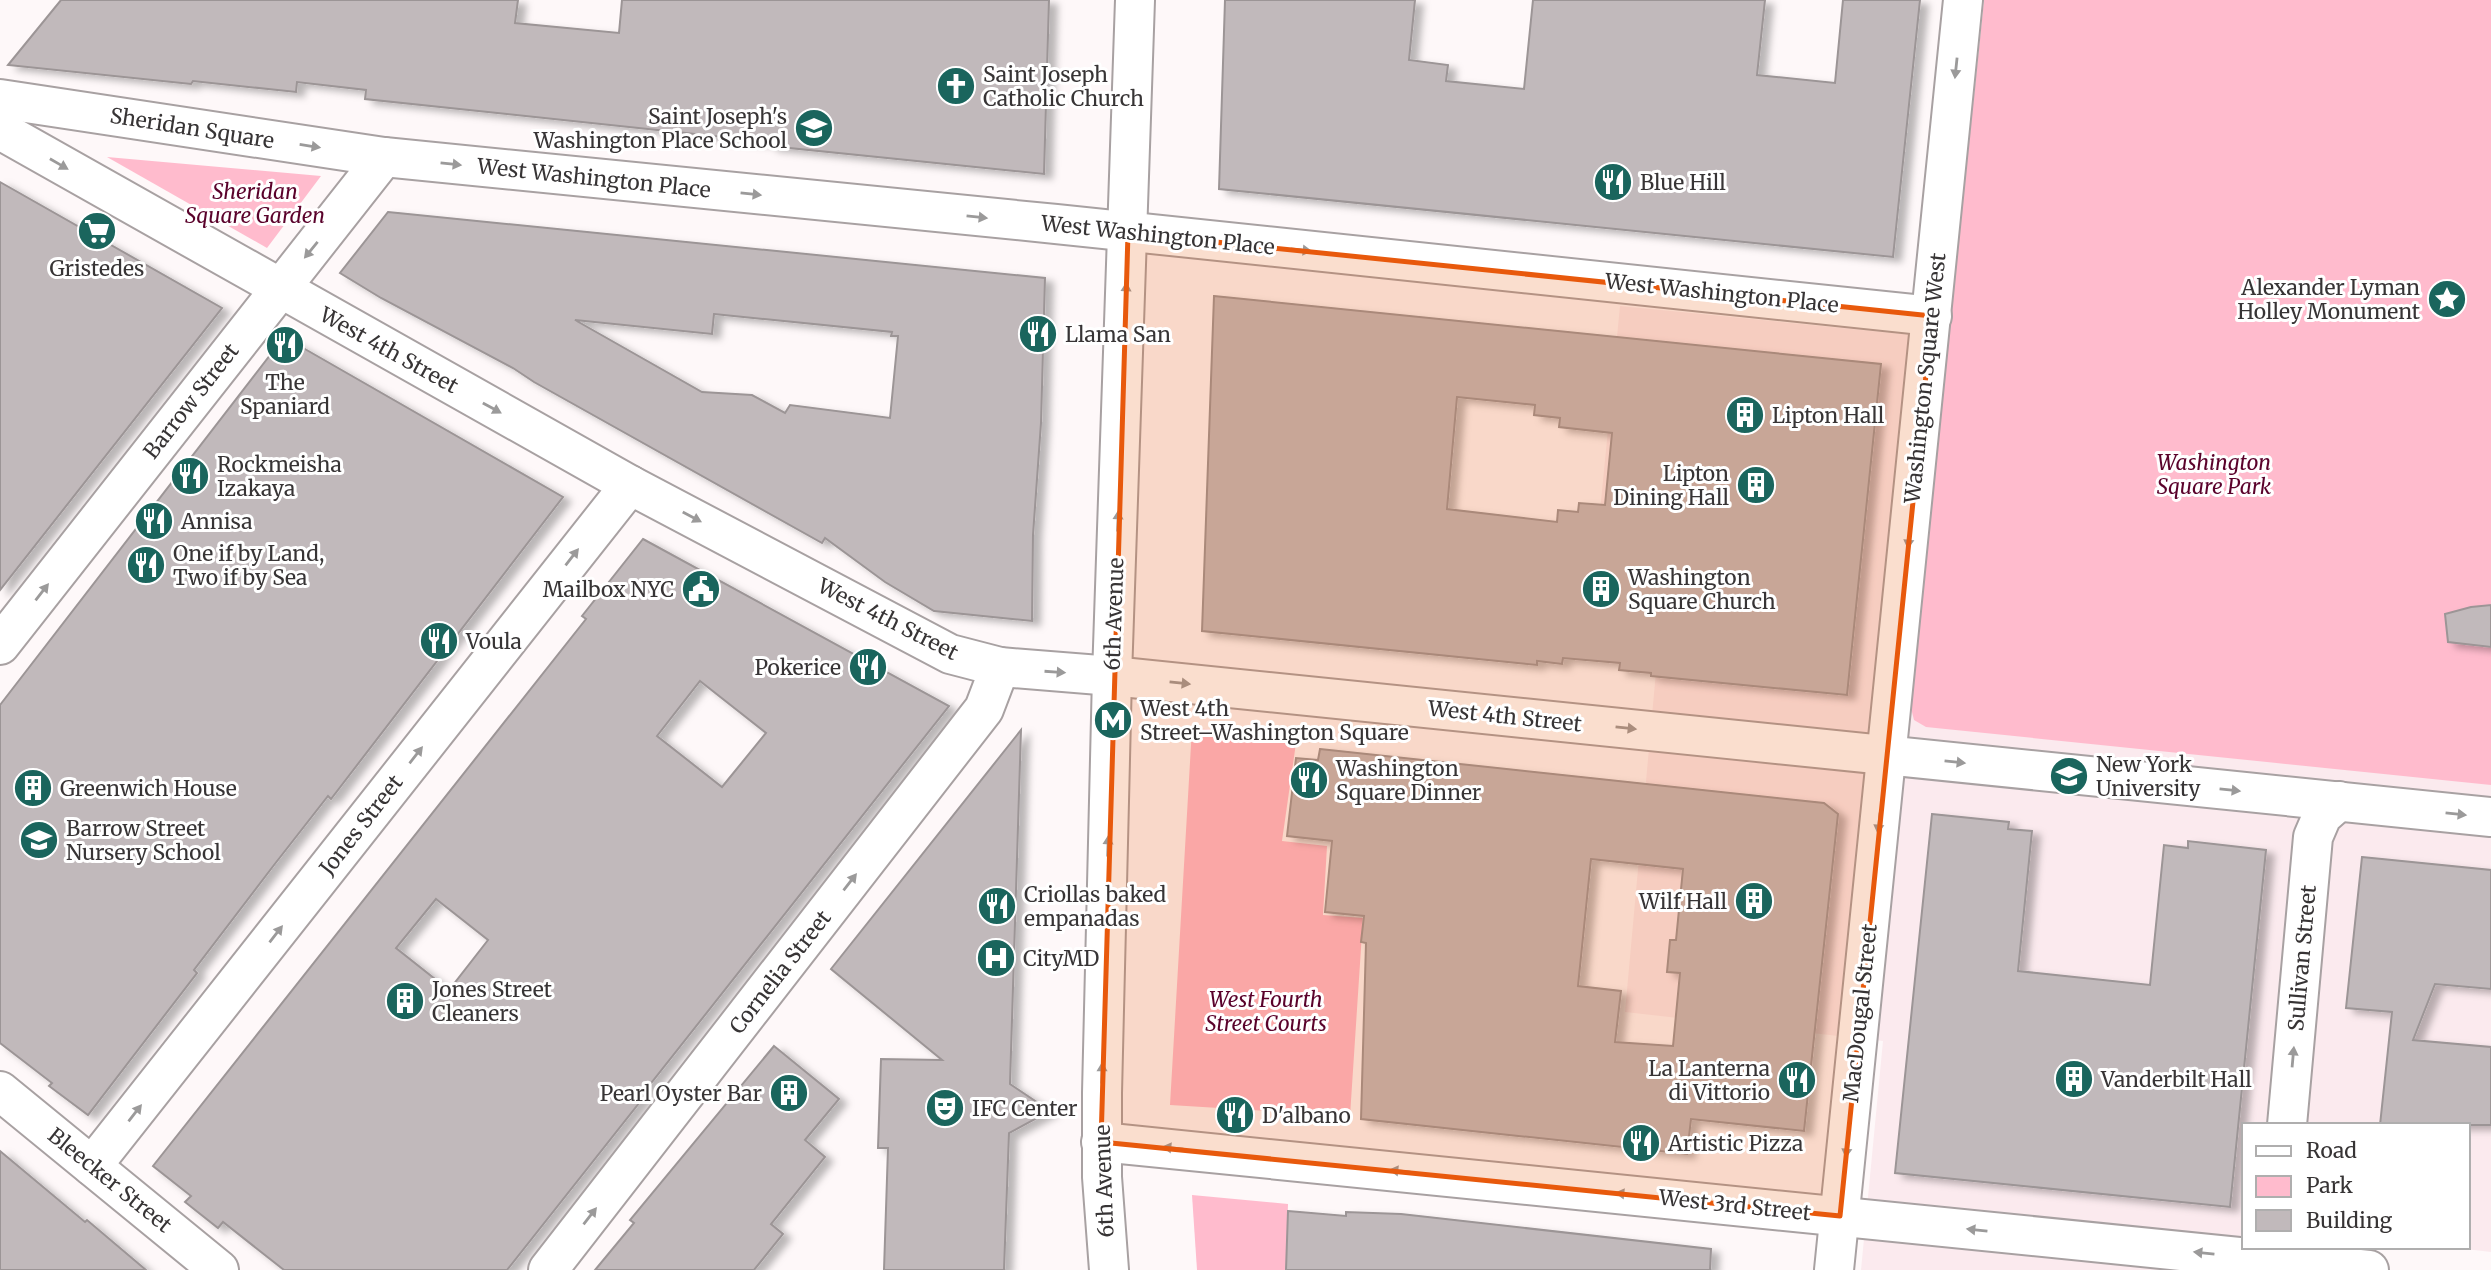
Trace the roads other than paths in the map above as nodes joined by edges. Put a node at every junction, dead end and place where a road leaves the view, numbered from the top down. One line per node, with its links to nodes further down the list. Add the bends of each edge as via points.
1 (1135, 0): 6 (street, 6th Avenue)
2 (1963, 0): 8 (street, Washington Square West, one-way to 8)
3 (0, 99): 5 (street, Sheridan Square, one-way to 5)
4 (0, 130): 7 (street, West 4th Street, one-way to 7)
5 (384, 158): 6 (street, West Washington Place, one-way to 6); 7 (street, Barrow Street, one-way to 7)
6 (1128, 233): 8 (street, West Washington Place, one-way to 8); 12 (street, 6th Avenue, one-way to 6)
7 (279, 289): 9 (street, West 4th Street, one-way to 9); 10 (street, Barrow Street, one-way to 7)
8 (1932, 316): 13 (street, Washington Square West, one-way to 13)
9 (629, 485): 11 (street, West 4th Street, one-way to 11, via 950,654); 19 (street, Jones Street, one-way to 9)
10 (0, 645)
11 (1000, 667): 12 (street, West 4th Street, one-way to 12); 23 (street, Cornelia Street, one-way to 11, via 984,709)
12 (1112, 676): 13 (street, West 4th Street, one-way to 13); 18 (street, 6th Avenue, one-way to 12)
13 (1887, 755): 14 (street, West 4th Street, one-way to 14); 20 (street, MacDougal Street, one-way to 20)
14 (2339, 801): 15 (street, West 4th Street, one-way to 15); 17 (street, Sullivan Street, one-way to 14, via 2313,837 2322,816)
15 (2491, 817)
16 (0, 1091): 19 (street, Bleecker Street)
17 (2287, 1123)
18 (1101, 1142): 20 (street, West 3rd Street, one-way to 18); 24 (street, 6th Avenue)
19 (92, 1166): 22 (street, Bleecker Street)
20 (1840, 1216): 21 (street, West 3rd Street, one-way to 20); 25 (street, MacDougal Street)
21 (2274, 1259): 26 (street, West 3rd Street)
22 (219, 1270)
23 (548, 1270)
24 (1109, 1270)
25 (1835, 1270)
26 (2369, 1270)

